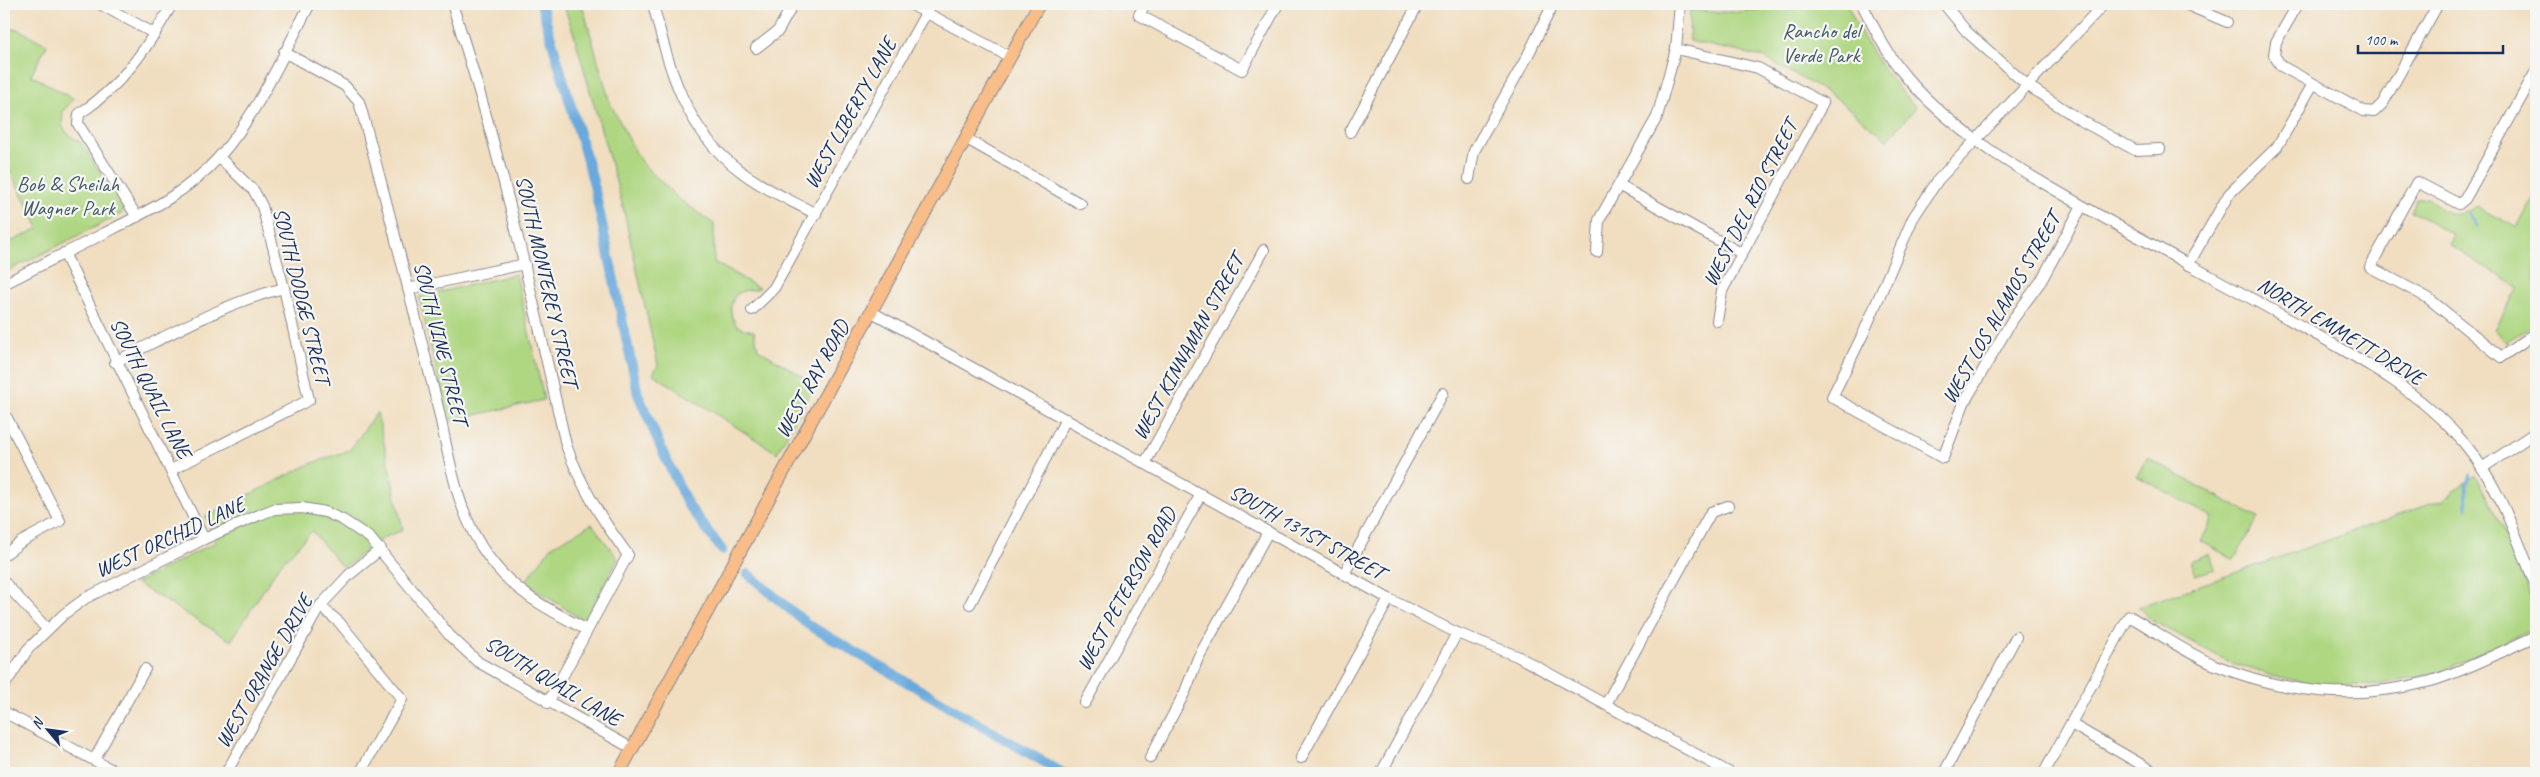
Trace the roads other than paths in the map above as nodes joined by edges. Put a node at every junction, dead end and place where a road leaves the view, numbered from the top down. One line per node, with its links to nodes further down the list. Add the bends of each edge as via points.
1 (100, 4): 22 (street)
2 (172, 4): 22 (street)
3 (310, 4): 25 (street)
4 (452, 4): 45 (street, SOUTH MONTEREY STREET, via 498,154)
5 (652, 4): 39 (street, via 673,79 701,133 740,171)
6 (793, 4): 23 (street, via 778,31)
7 (910, 4): 20 (street)
8 (1039, 4): 26 (main road, WEST RAY ROAD)
9 (1145, 4): 10 (street, via 1139,15 1242,70)
10 (1278, 4)
11 (1418, 4): 30 (street)
12 (1553, 4): 35 (street, via 1474,151)
13 (1680, 4): 24 (street)
14 (1862, 4): 32 (street, NORTH EMMETT DRIVE, via 1889,54 1908,78 1927,99)
15 (1944, 4): 29 (street, via 1967,32)
16 (2104, 4): 29 (street)
17 (2185, 4): 21 (street)
18 (2298, 4): 28 (street, via 2276,42 2274,55 2281,66)
19 (2438, 4): 28 (street, via 2374,112 2364,111)
20 (929, 8): 26 (street); 39 (street, WEST LIBERTY LANE)
21 (2227, 22)
22 (155, 34): 40 (street, via 128,71 76,118)
23 (756, 48)
24 (1676, 49): 36 (street, via 1657,117); 44 (street, WEST DEL RIO STREET, via 1758,68 1823,103)
25 (284, 52): 34 (street, via 239,130); 49 (street, SOUTH VINE STREET, via 345,86 359,102)
26 (1010, 58): 31 (main road, WEST RAY ROAD)
27 (2536, 71): 53 (street, via 2465,199 2459,204 2417,182 2370,267 2428,298 2500,356)
28 (2313, 84): 46 (street, via 2277,147 2230,194)
29 (2027, 86): 32 (street); 33 (street, via 2135,150)
30 (1350, 132)
31 (965, 138): 37 (street); 51 (main road, WEST RAY ROAD)
32 (1976, 140): 38 (street, NORTH EMMETT DRIVE, via 2012,166); 38 (street, WEST LOS ALAMOS STREET, via 1938,180 1913,218 1832,397 1943,458 1972,388 2011,322 2041,281)
33 (2160, 149)
34 (219, 157): 40 (street, via 171,198); 48 (street, SOUTH DODGE STREET, via 254,192 262,206)
35 (1469, 179)
36 (1620, 186): 42 (street, via 1600,220); 44 (street)
37 (1082, 204)
38 (2082, 206): 46 (street, NORTH EMMETT DRIVE)
39 (816, 214): 50 (street, WEST LIBERTY LANE, via 774,288)
40 (137, 217): 43 (street)
41 (1264, 250): 59 (street, WEST KINNAMAN STREET)
42 (1597, 252)
43 (64, 253): 47 (street); 54 (street, SOUTH QUAIL LANE)
44 (1741, 253): 52 (street, WEST DEL RIO STREET, via 1722,291)
45 (525, 264): 49 (street); 75 (street, SOUTH MONTEREY STREET, via 566,445 578,478 600,518 628,556)
46 (2188, 265): 60 (street, NORTH EMMETT DRIVE, via 2401,384 2430,407)
47 (4, 284)
48 (284, 288): 54 (street, via 222,308); 61 (street, SOUTH DODGE STREET, via 308,400)
49 (408, 289): 75 (street, SOUTH VINE STREET, via 454,482 472,530 490,559 529,599)
50 (752, 310)
51 (872, 312): 57 (street, SOUTH 131ST STREET); 86 (main road, WEST RAY ROAD)
52 (1717, 321)
53 (2536, 333)
54 (116, 362): 61 (street, SOUTH QUAIL LANE)
55 (1443, 393): 68 (street)
56 (6, 419): 67 (street, via 60,521)
57 (1066, 419): 59 (street, SOUTH 131ST STREET); 72 (street)
58 (2536, 432): 60 (street)
59 (1145, 463): 62 (street, SOUTH 131ST STREET)
60 (2482, 468): 70 (street, NORTH EMMETT DRIVE, via 2508,516)
61 (171, 470): 65 (street, SOUTH QUAIL LANE)
62 (1201, 494): 64 (street, SOUTH 131ST STREET); 82 (street, WEST PETERSON ROAD)
63 (1728, 506): 83 (street, via 1711,512)
64 (1268, 532): 68 (street, SOUTH 131ST STREET); 87 (street, via 1198,658 1185,692)
65 (204, 539): 66 (street, WEST ORCHID LANE, via 274,509 302,508 325,512 343,520); 74 (street, WEST ORCHID LANE, via 86,598)
66 (380, 549): 73 (street, WEST ORANGE DRIVE, via 349,575); 81 (street, SOUTH QUAIL LANE, via 450,636 478,662)
67 (4, 555)
68 (1344, 574): 71 (street, SOUTH 131ST STREET)
69 (4, 582): 74 (street)
70 (2536, 586)
71 (1389, 599): 76 (street, SOUTH 131ST STREET); 88 (street)
72 (970, 604)
73 (320, 606): 91 (street, WEST ORANGE DRIVE); 92 (street, via 339,622 402,699)
74 (47, 629): 80 (street, WEST ORCHID LANE, via 28,649)
75 (587, 630): 81 (street)
76 (1457, 633): 83 (street, SOUTH 131ST STREET, via 1517,656); 94 (street)
77 (2016, 636): 96 (street)
78 (2536, 636): 85 (street, via 2433,680 2385,692 2349,694 2267,683 2214,664 2129,616)
79 (145, 669): 89 (street)
80 (4, 686)
81 (548, 703): 86 (street, SOUTH QUAIL LANE)
82 (1085, 703)
83 (1606, 704): 95 (street, SOUTH 131ST STREET)
84 (4, 712): 89 (street)
85 (2071, 724): 97 (street); 98 (street)
86 (632, 749): 93 (main road, WEST RAY ROAD)
87 (1150, 758)
88 (1301, 758)
89 (94, 760): 90 (street)
90 (118, 773)
91 (226, 773)
92 (360, 773)
93 (619, 773)
94 (1381, 773)
95 (1730, 773)
96 (1944, 773)
97 (2044, 773)
98 (2156, 773)

